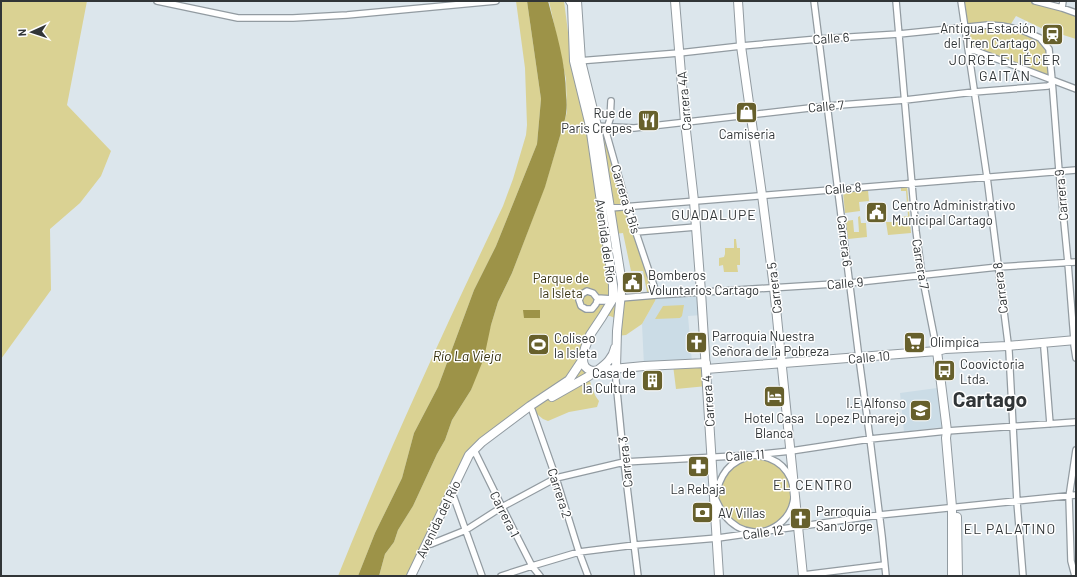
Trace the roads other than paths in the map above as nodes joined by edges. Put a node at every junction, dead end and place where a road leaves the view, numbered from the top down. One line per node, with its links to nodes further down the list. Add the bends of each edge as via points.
1 (157, 1): 2 (street, via 238,18 347,15)
2 (496, 1)
3 (570, 1): 21 (main road, Avenida del Río)
4 (577, 1): 21 (main road, Avenida del Río)
5 (675, 1): 20 (main road, Carrera 4A)
6 (738, 1): 18 (main road, Carrera 5)
7 (814, 1): 17 (street, Carrera 6)
8 (896, 1): 16 (street, Carrera 7)
9 (961, 1): 15 (street, Carrera 8)
10 (1034, 1): 12 (street)
11 (1064, 1): 13 (street)
12 (1042, 2): 13 (street)
13 (1062, 8): 14 (street)
14 (1076, 13)
15 (965, 27): 16 (street, Calle 6); 19 (street, Carrera 8); 22 (street, Calle 6, via 1002,26 1022,30 1040,38 1048,49)
16 (899, 34): 17 (street, Calle 6); 25 (street, Carrera 7)
17 (818, 38): 18 (street, Calle 6); 27 (street, Carrera 6)
18 (741, 46): 20 (street, Calle 6); 28 (main road, Carrera 5)
19 (968, 48): 22 (street); 24 (street, Carrera 8)
20 (680, 53): 21 (street, Calle 6); 29 (main road, Carrera 4A)
21 (578, 61): 30 (main road, Avenida del Río)
22 (1052, 80): 23 (street); 24 (street, Calle 7, via 1052,84 1048,86); 33 (street, Carrera 9)
23 (1076, 89)
24 (974, 92): 25 (street, Calle 7); 34 (street, Carrera 8)
25 (905, 100): 27 (street, Calle 7); 35 (street, Carrera 7)
26 (611, 102): 31 (street, Carrera 3 Bis)
27 (827, 106): 28 (street, Calle 7); 36 (street, Carrera 6)
28 (751, 114): 29 (street, Calle 7); 37 (main road, Carrera 5)
29 (685, 122): 31 (street, Calle 7, via 634,128); 38 (main road, Carrera 4A)
30 (593, 126): 31 (street, Calle 7); 40 (main road, Avenida del Río); 51 (main road, Avenida del Río, via 613,284)
31 (608, 126): 39 (street, Carrera 3 Bis, via 606,132)
32 (1076, 170): 33 (street, Calle 8)
33 (1059, 171): 34 (street, Calle 8); 44 (street, Carrera 9)
34 (988, 177): 35 (street, Calle 8); 45 (street, Carrera 8)
35 (911, 183): 36 (street, Calle 8); 46 (street, Carrera 7)
36 (838, 188): 37 (street, Calle 8); 47 (street, Carrera 6)
37 (762, 195): 38 (street, Calle 8); 48 (main road, Carrera 5)
38 (694, 201): 39 (street, Calle 8); 41 (main road, Carrera 4)
39 (627, 206): 40 (street, Calle 8); 42 (street, Carrera 3 Bis)
40 (610, 208): 51 (main road, Avenida del Río, via 622,284)
41 (696, 227): 42 (street); 49 (main road, Carrera 4)
42 (636, 232): 50 (street, Carrera 3 Bis)
43 (1076, 262): 44 (street, Calle 9)
44 (1068, 263): 45 (street, Calle 9); 55 (street, Carrera 9)
45 (998, 267): 46 (street, Calle 9); 57 (street, Carrera 8)
46 (922, 275): 47 (street, Calle 9); 59 (street, Carrera 7)
47 (850, 283): 48 (street, Calle 9); 60 (street, Carrera 6)
48 (774, 288): 49 (street, Calle 9); 63 (main road, Carrera 5)
49 (701, 292): 50 (street, Calle 9); 64 (main road, Carrera 4)
50 (657, 295): 51 (street, Calle 9)
51 (617, 298): 52 (street, Calle 9); 53 (main road, Avenida del Río); 54 (main road, Avenida del Río)
52 (597, 300)
53 (602, 317): 54 (main road, via 612,317 616,320); 62 (main road, Avenida del Río, via 590,335)
54 (617, 327): 56 (main road, Avenida del Río); 66 (main road, Avenida del Río, via 614,352)
55 (1075, 342): 57 (main road, Calle 10); 58 (main road, Calle 10); 61 (street, Carrera 9)
56 (616, 347): 65 (main road, Carrera 3)
57 (1008, 348): 58 (main road, Calle 10); 59 (main road, Calle 10, via 945,348); 70 (street, Carrera 8)
58 (1044, 348): 69 (street)
59 (937, 352): 60 (main road, Calle 10); 71 (main road, Carrera 7)
60 (859, 358): 63 (main road, Calle 10); 72 (street, Carrera 6)
61 (1076, 358)
62 (583, 359): 66 (main road, via 586,368); 74 (main road, Avenida del Río, via 569,380 530,406 482,442)
63 (782, 363): 64 (main road, Calle 10); 75 (main road, Carrera 5)
64 (706, 366): 65 (main road, Calle 10); 77 (main road, Carrera 4)
65 (616, 368): 66 (main road, Calle 10); 78 (street, Carrera 3)
66 (596, 371): 67 (main road, Avenida del Río)
67 (532, 410): 74 (main road, Avenida del Río); 79 (street, Carrera 2)
68 (1076, 422): 69 (street, Calle 11)
69 (1050, 424): 70 (street, Calle 11)
70 (1013, 427): 71 (street, Calle 11); 85 (street, Carrera 8)
71 (947, 431): 72 (street, Calle 11); 87 (main road, Carrera 7, via 951,438)
72 (870, 439): 75 (street, Calle 11); 88 (street, Carrera 6)
73 (1076, 450): 83 (street)
74 (474, 451): 81 (main road, Avenida del Río); 86 (street, Carrera 1); 99 (main road, Avenida del Río, via 469,455)
75 (791, 451): 76 (street, Calle 11); 80 (main road, Carrera 5)
76 (753, 455): 77 (street, Calle 11); 80 (street, via 767,457 780,464 790,476); 84 (street, via 741,459 727,469 720,480)
77 (712, 457): 78 (street, Calle 11); 84 (main road, Carrera 4)
78 (624, 462): 79 (street, Calle 11); 94 (street, Carrera 3)
79 (556, 478): 86 (street, Calle 11); 95 (street, Carrera 2)
80 (795, 490): 89 (main road, Carrera 5); 91 (street, via 792,507 786,517 778,526)
81 (453, 495): 90 (street); 93 (main road, Avenida del Río)
82 (1076, 496): 83 (street, Calle 12)
83 (1069, 497): 85 (street, Calle 12); 112 (street, via 1071,561)
84 (715, 498): 91 (street, via 721,511 731,522 745,530); 92 (main road, Carrera 4)
85 (1017, 502): 87 (street, Calle 12); 111 (street, Carrera 8)
86 (502, 507): 90 (street, Calle 11); 96 (street, Carrera 1)
87 (954, 507): 88 (street, Calle 12); 109 (main road, Carrera 7); 110 (main road, Carrera 7)
88 (879, 515): 89 (street, Calle 12); 97 (street, Carrera 6)
89 (798, 526): 91 (street, Calle 12); 107 (main road, Carrera 5)
90 (466, 530): 93 (street, Calle 11); 101 (street)
91 (760, 532): 92 (street, Calle 12)
92 (718, 538): 94 (street, Calle 12); 106 (main road, Carrera 4)
93 (431, 544): 100 (main road, Avenida del Río)
94 (635, 545): 95 (street, Calle 12); 105 (street, Carrera 3)
95 (579, 552): 96 (street, Calle 12); 104 (street, Carrera 2)
96 (532, 566): 102 (street, Calle 12); 103 (street, Carrera 1)
97 (884, 566): 98 (street); 108 (street, Carrera 6)
98 (843, 574): 107 (street)
99 (411, 576)
100 (415, 576)
101 (482, 576)
102 (501, 576)
103 (540, 576)
104 (588, 576)
105 (638, 576)
106 (720, 576)
107 (803, 576)
108 (886, 576)
109 (952, 576)
110 (958, 576)
111 (1023, 576)
112 (1075, 576)

